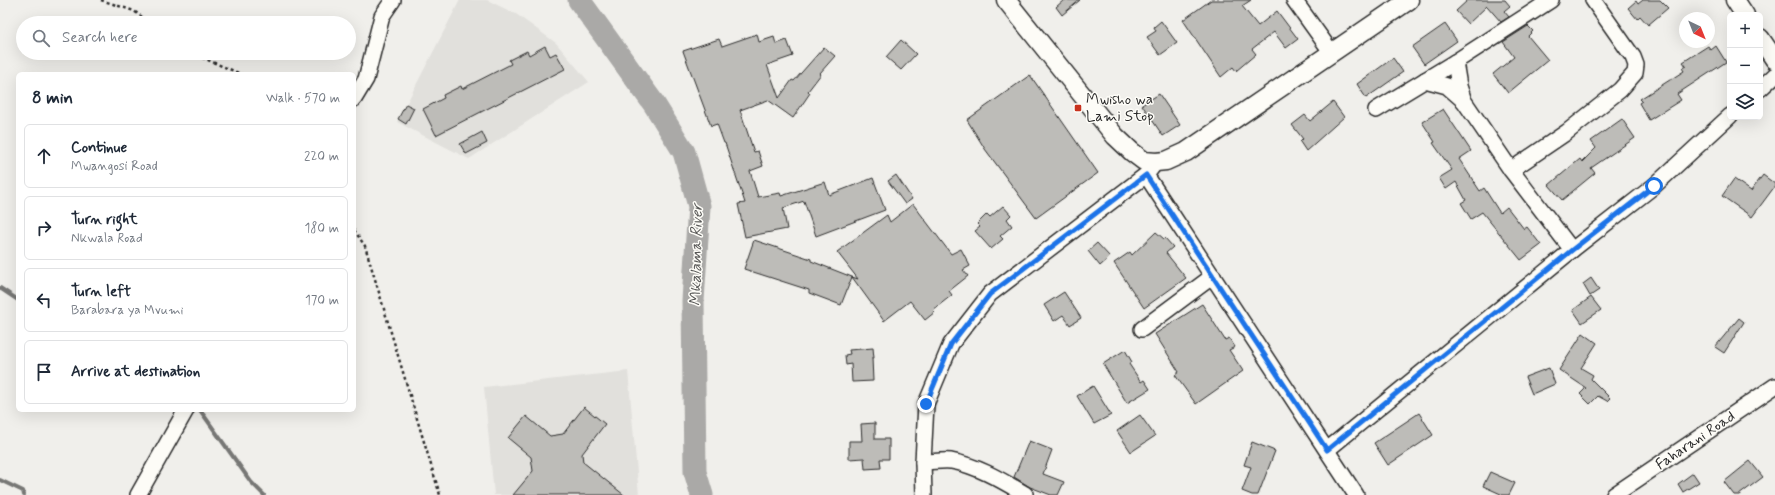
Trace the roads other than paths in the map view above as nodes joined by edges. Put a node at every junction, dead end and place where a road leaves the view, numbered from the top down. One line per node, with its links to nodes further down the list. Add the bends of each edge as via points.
1 (393, 0): 16 (street, via 382,16 366,79)
2 (1006, 0): 20 (street, via 1115,136)
3 (1294, 0): 10 (street)
4 (1409, 0): 10 (street)
5 (1552, 0): 12 (street)
6 (1592, 0): 21 (street, via 1632,57 1636,65 1635,73 1620,90 1567,132)
7 (1735, 0): 8 (street)
8 (1743, 12)
9 (1763, 42): 11 (street)
10 (1332, 53): 20 (street, via 1186,152)
11 (1775, 60)
12 (1455, 62): 14 (street); 17 (street)
13 (1775, 75): 15 (street)
14 (1425, 80): 17 (street, via 1447,86); 18 (street)
15 (1763, 86)
16 (356, 96)
17 (1464, 101): 21 (street)
18 (1376, 110)
19 (1727, 119): 22 (street, via 1654,186)
20 (1149, 166): 23 (street); 28 (street, via 990,294 951,344 926,404)
21 (1510, 170): 22 (street)
22 (1572, 250): 27 (street)
23 (1213, 276): 24 (street); 27 (street)
24 (1142, 329)
25 (1775, 386): 33 (street, Faharani Road)
26 (185, 412): 30 (street)
27 (1327, 450): 32 (street)
28 (923, 462): 29 (street, via 950,461 969,466 990,473); 31 (street)
29 (1024, 494)
30 (138, 495)
31 (924, 495)
32 (1356, 495)
33 (1614, 495)

